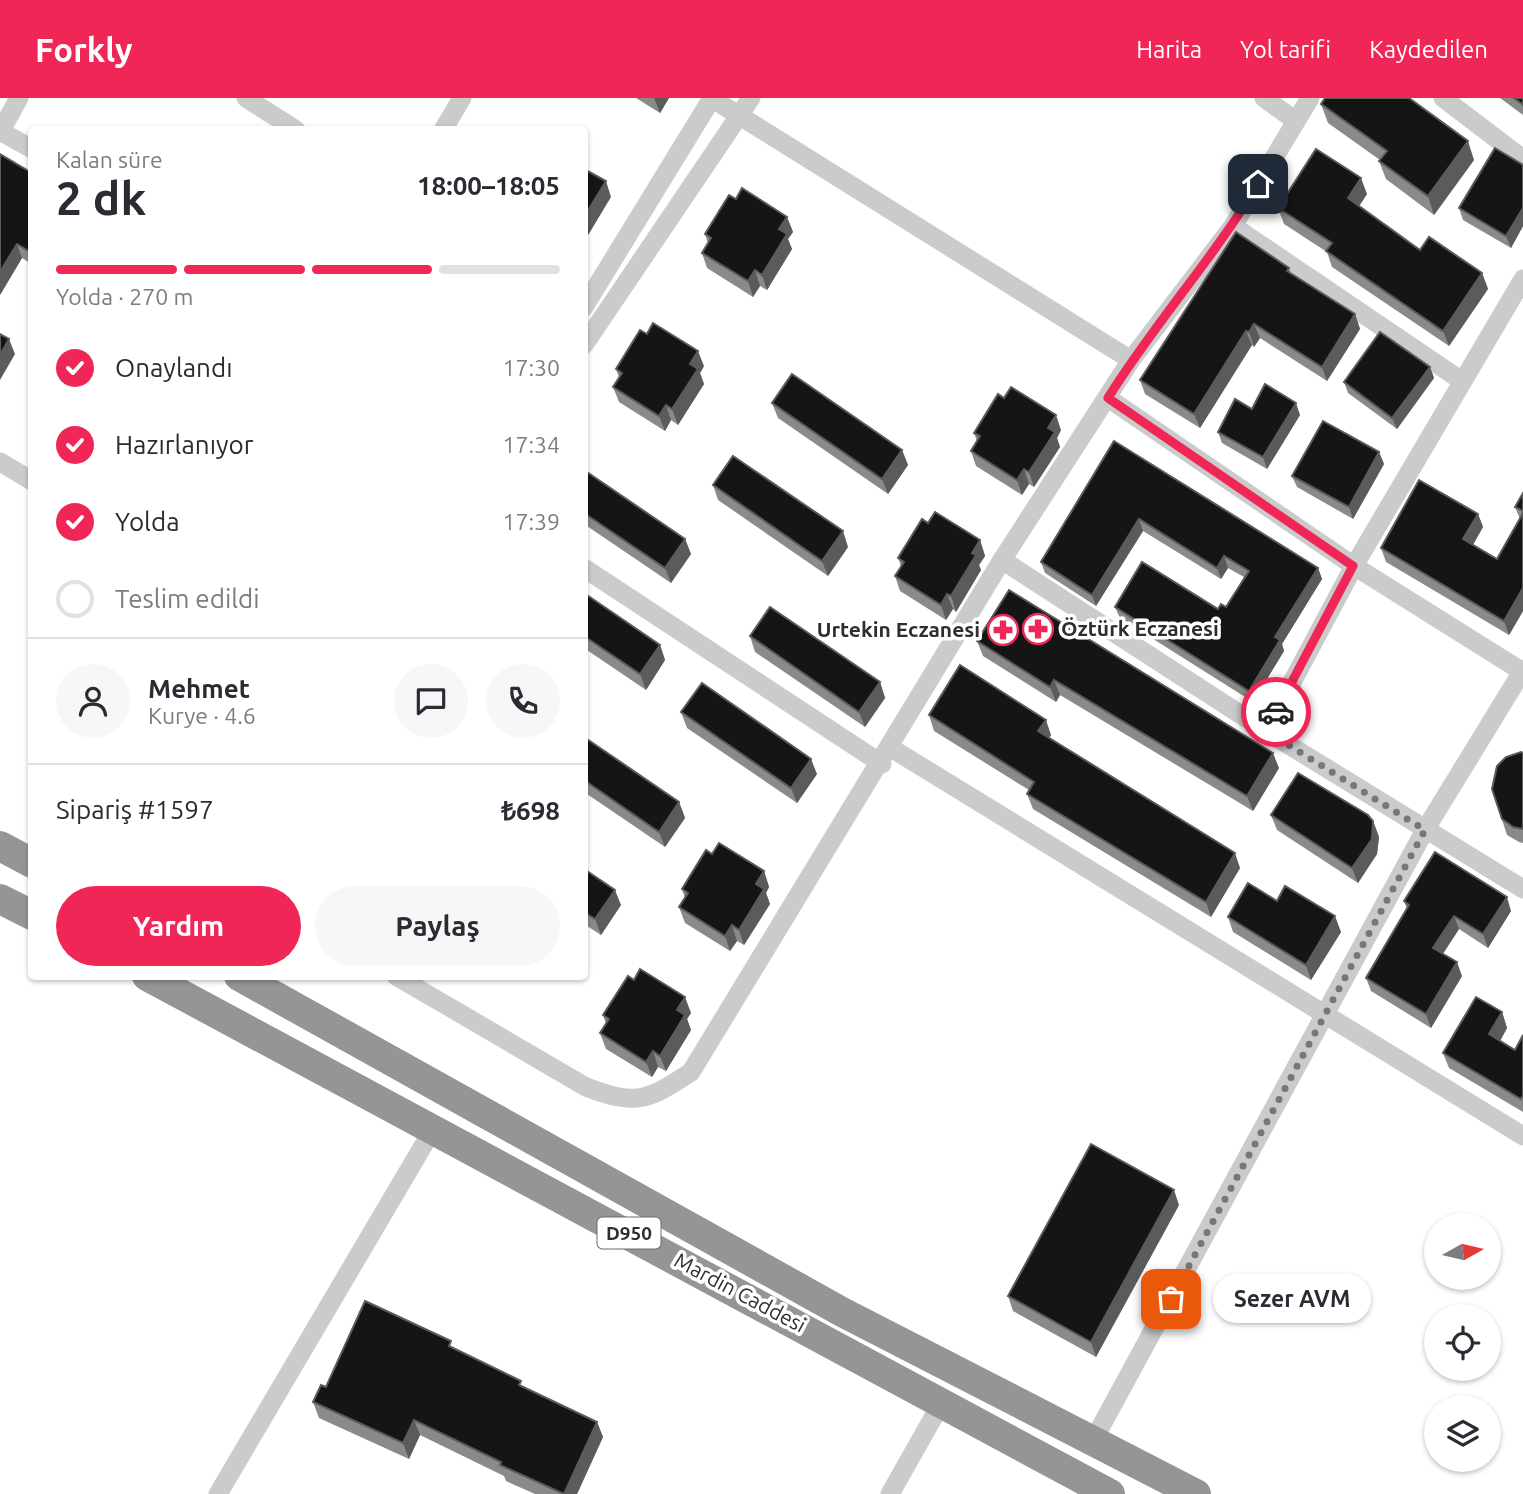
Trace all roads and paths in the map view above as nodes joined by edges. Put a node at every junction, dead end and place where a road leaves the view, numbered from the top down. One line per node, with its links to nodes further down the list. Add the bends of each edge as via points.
1 (19, 98): 12 (street)
2 (246, 98): 10 (street)
3 (463, 98): 11 (street)
4 (712, 98): 8 (street); 17 (street)
5 (1264, 98): 9 (street)
6 (1310, 98): 9 (street)
7 (1443, 98): 14 (street)
8 (746, 106): 18 (street); 19 (street)
9 (1296, 121): 15 (street)
10 (290, 126)
11 (446, 126)
12 (0, 131): 13 (street)
13 (28, 147)
14 (1523, 159)
15 (1233, 226): 19 (street); 20 (street)
16 (1523, 279): 20 (street)
17 (588, 300)
18 (592, 319)
19 (1131, 360): 21 (street)
20 (1462, 381): 25 (street)
21 (1108, 398): 24 (street); 25 (street)
22 (0, 463): 23 (street)
23 (28, 479)
24 (1002, 560): 28 (street); 29 (street)
25 (1353, 566): 27 (street); 28 (street)
26 (588, 570): 29 (street)
27 (1523, 671): 30 (street)
28 (1266, 731): 30 (street)
29 (886, 756): 38 (street, via 691,1072 659,1093 620,1100 586,1087); 39 (street)
30 (1425, 830): 33 (street); 39 (street)
31 (0, 846): 32 (highway)
32 (28, 861)
33 (1523, 889)
34 (0, 899): 35 (highway)
35 (28, 913)
36 (154, 980): 40 (highway, Mardin Caddesi / D950)
37 (246, 980): 43 (highway, Mardin Caddesi / D950, via 842,1312)
38 (403, 980)
39 (1326, 1014): 41 (street); 43 (street)
40 (433, 1129): 42 (highway, Mardin Caddesi / D950); 44 (street)
41 (1523, 1136)
42 (942, 1402): 45 (street); 46 (highway, Mardin Caddesi / D950)
43 (1093, 1441): 47 (highway, Mardin Caddesi / D950)
44 (218, 1494)
45 (890, 1494)
46 (1110, 1494)
47 (1195, 1494)

